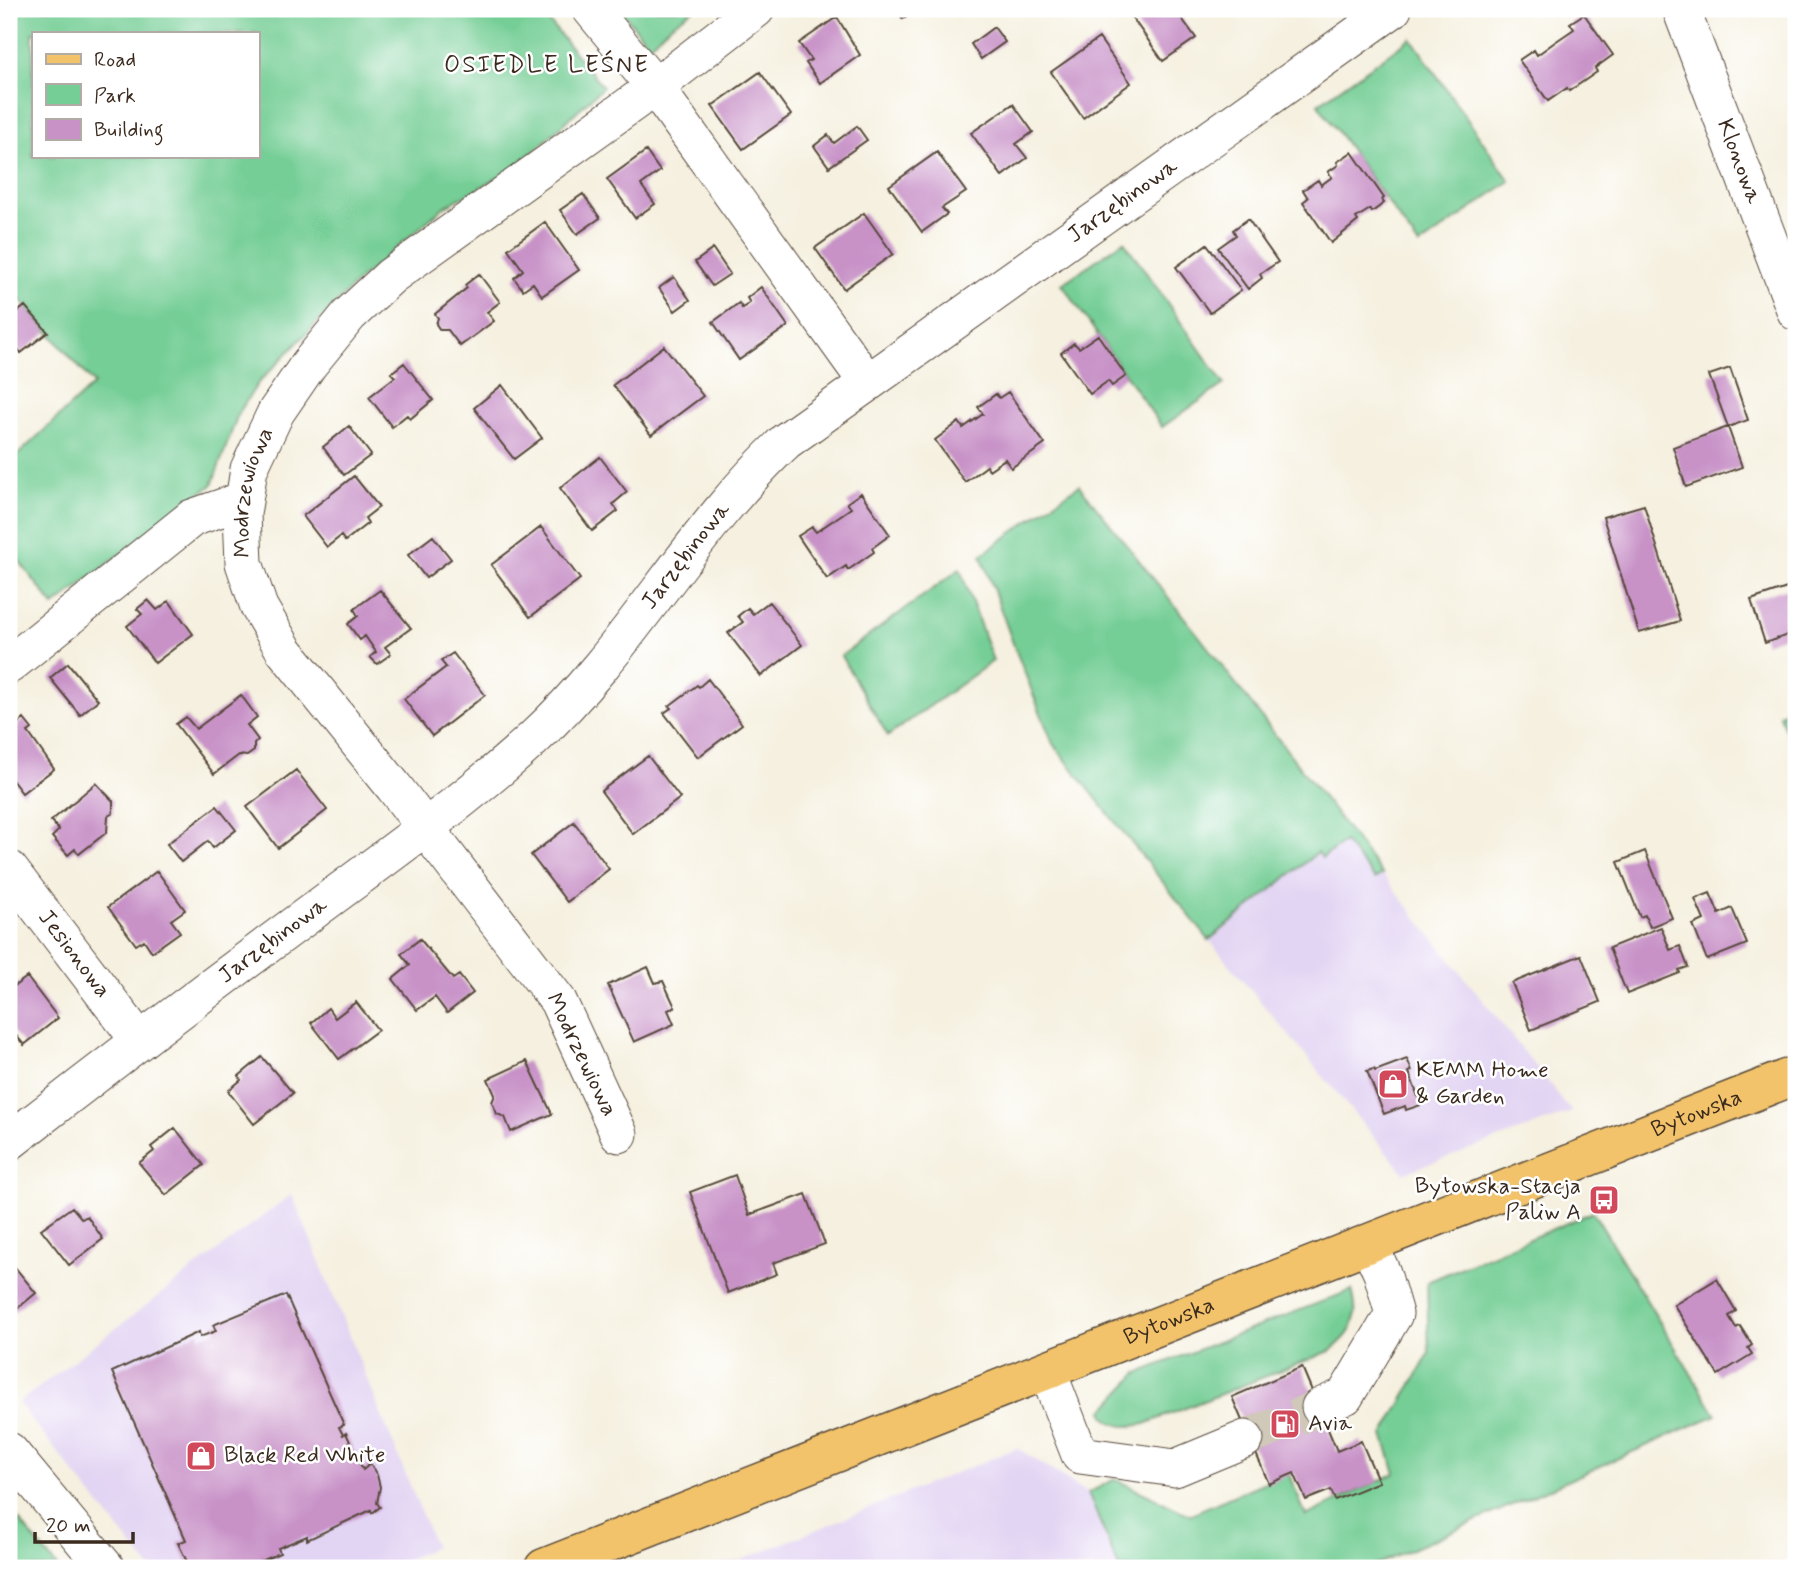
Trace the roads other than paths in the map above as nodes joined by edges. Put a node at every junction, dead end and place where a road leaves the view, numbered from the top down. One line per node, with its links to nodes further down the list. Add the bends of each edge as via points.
1 (591, 9): 5 (street)
2 (756, 9): 5 (street, Modrzewiowa)
3 (1393, 9): 7 (street, Jarzębinowa)
4 (1681, 9): 6 (street, Klonowa)
5 (655, 87): 7 (street); 8 (street, Modrzewiowa, via 391,276 349,315 276,412 249,469)
6 (1796, 312)
7 (867, 382): 10 (street, Jarzębinowa, via 771,455 569,703 534,738)
8 (244, 500): 9 (street, via 192,518); 10 (street, Modrzewiowa, via 244,563 259,607 284,650)
9 (9, 665)
10 (425, 827): 12 (street, Jarzębinowa); 14 (street, Modrzewiowa, via 558,1001)
11 (9, 869): 12 (street, Jesionowa)
12 (139, 1040): 15 (street, Jarzębinowa)
13 (1796, 1075): 16 (main road, Bytowska)
14 (619, 1134)
15 (9, 1142)
16 (1369, 1244): 17 (main road, Bytowska); 18 (street, via 1394,1314 1345,1396)
17 (1048, 1370): 19 (street, via 1080,1455 1175,1468); 22 (main road, Bytowska)
18 (1320, 1407)
19 (1245, 1439)
20 (9, 1451): 21 (street)
21 (106, 1568)
22 (544, 1568)

